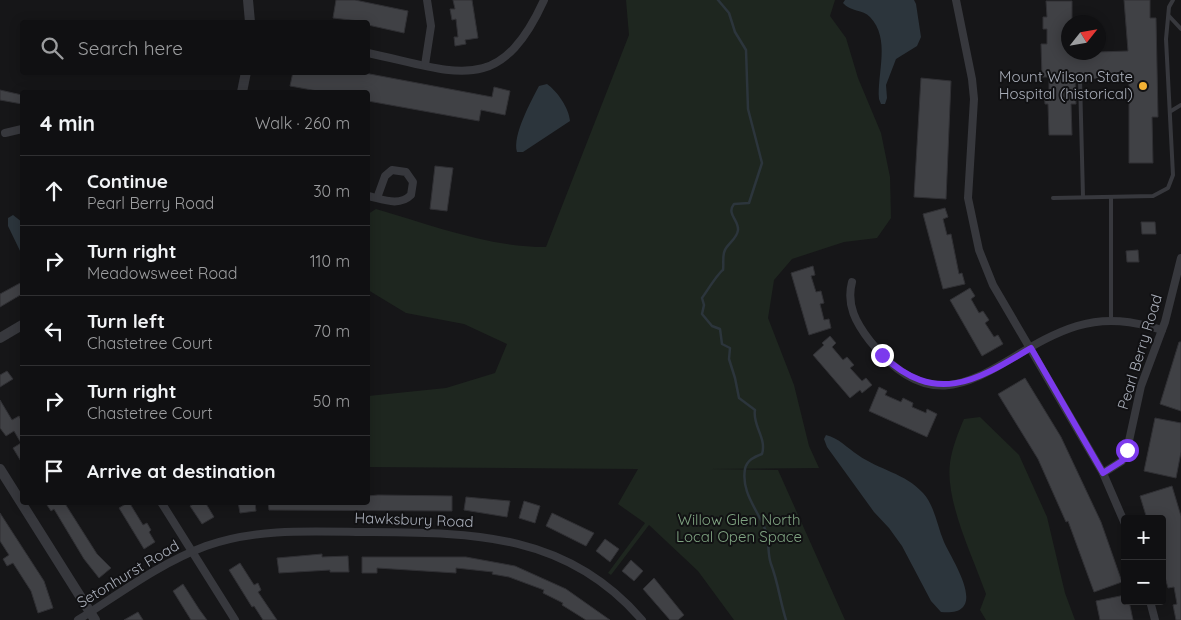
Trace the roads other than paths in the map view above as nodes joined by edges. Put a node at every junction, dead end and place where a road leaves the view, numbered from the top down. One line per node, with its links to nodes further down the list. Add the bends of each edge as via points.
1 (248, 0): 7 (street)
2 (427, 0): 10 (street, via 431,26)
3 (544, 0): 10 (street, via 511,53 496,64 472,72)
4 (956, 0): 29 (street, via 974,99 968,198 974,234 993,285)
5 (1173, 0): 6 (lane)
6 (1169, 16): 8 (lane); 15 (lane, via 1166,39)
7 (250, 20)
8 (1181, 29)
9 (370, 54): 10 (street)
10 (425, 65)
11 (245, 75): 13 (street)
12 (1080, 79): 20 (lane)
13 (242, 90)
14 (1181, 105): 15 (lane)
15 (1171, 111): 19 (lane, via 1173,175 1168,188 1153,196)
16 (20, 129): 17 (street)
17 (5, 133)
18 (370, 196): 21 (street)
19 (1111, 196): 20 (lane); 25 (lane)
20 (1083, 197): 22 (lane)
21 (377, 198): 21 (street, via 395,202 406,199 413,182 406,172 392,170 384,176)
22 (1052, 198)
23 (1181, 258): 27 (street, Pearl Berry Road)
24 (852, 282): 29 (street, via 849,301 866,336 891,363 916,379 935,384 959,384 996,369)
25 (1112, 320): 27 (street); 29 (street, via 1076,326)
26 (20, 326): 28 (street)
27 (1162, 330): 31 (street, Pearl Berry Road, via 1141,386 1125,456 1118,465)
28 (0, 338)
29 (1031, 348): 31 (street)
30 (0, 469): 32 (street)
31 (1103, 473): 35 (street)
32 (20, 501)
33 (23, 505): 38 (street)
34 (163, 505): 36 (street)
35 (1121, 515)
36 (192, 552): 38 (street, Setonhurst Road, via 163,566); 40 (street); 41 (street, Hawksbury Road, via 225,541 271,533 454,533 484,536 538,549 561,559 603,584)
37 (1151, 605): 42 (street)
38 (92, 616): 39 (street, Setonhurst Road)
39 (78, 620)
40 (235, 620)
41 (642, 620)
42 (1155, 620)

